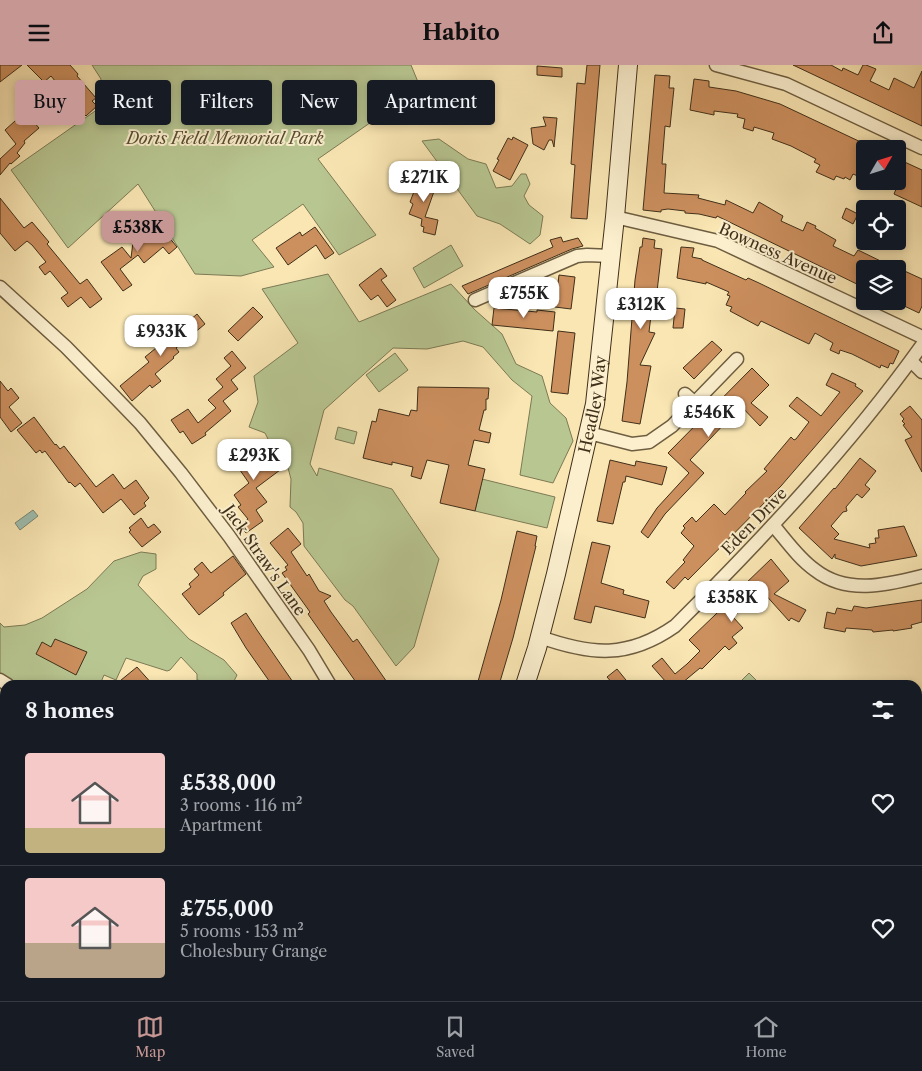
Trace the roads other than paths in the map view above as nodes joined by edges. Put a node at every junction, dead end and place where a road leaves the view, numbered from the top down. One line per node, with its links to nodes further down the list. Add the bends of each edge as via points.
1 (628, 65): 4 (main road, Headley Way)
2 (716, 65): 3 (street, via 786,84)
3 (922, 149)
4 (615, 217): 5 (main road, Headley Way); 8 (street, Bowness Avenue, via 718,241)
5 (611, 256): 7 (street, via 577,256); 13 (main road, Headley Way)
6 (0, 287): 17 (street, Jack Straw's Lane, via 66,347 158,444 229,536)
7 (475, 300)
8 (922, 337)
9 (922, 345): 11 (street, Eden Drive)
10 (737, 359): 13 (street, via 690,398 672,426 649,442 632,444)
11 (911, 361): 12 (street); 14 (street, Eden Drive, via 851,438)
12 (922, 372)
13 (589, 433): 16 (main road, Headley Way)
14 (773, 525): 15 (street, via 807,564 824,577 871,587); 16 (street, Eden Drive, via 662,636 611,652)
15 (922, 576)
16 (538, 643): 18 (main road, Headley Way); 19 (main road, Headley Way)
17 (327, 680)
18 (527, 680)
19 (532, 680)

